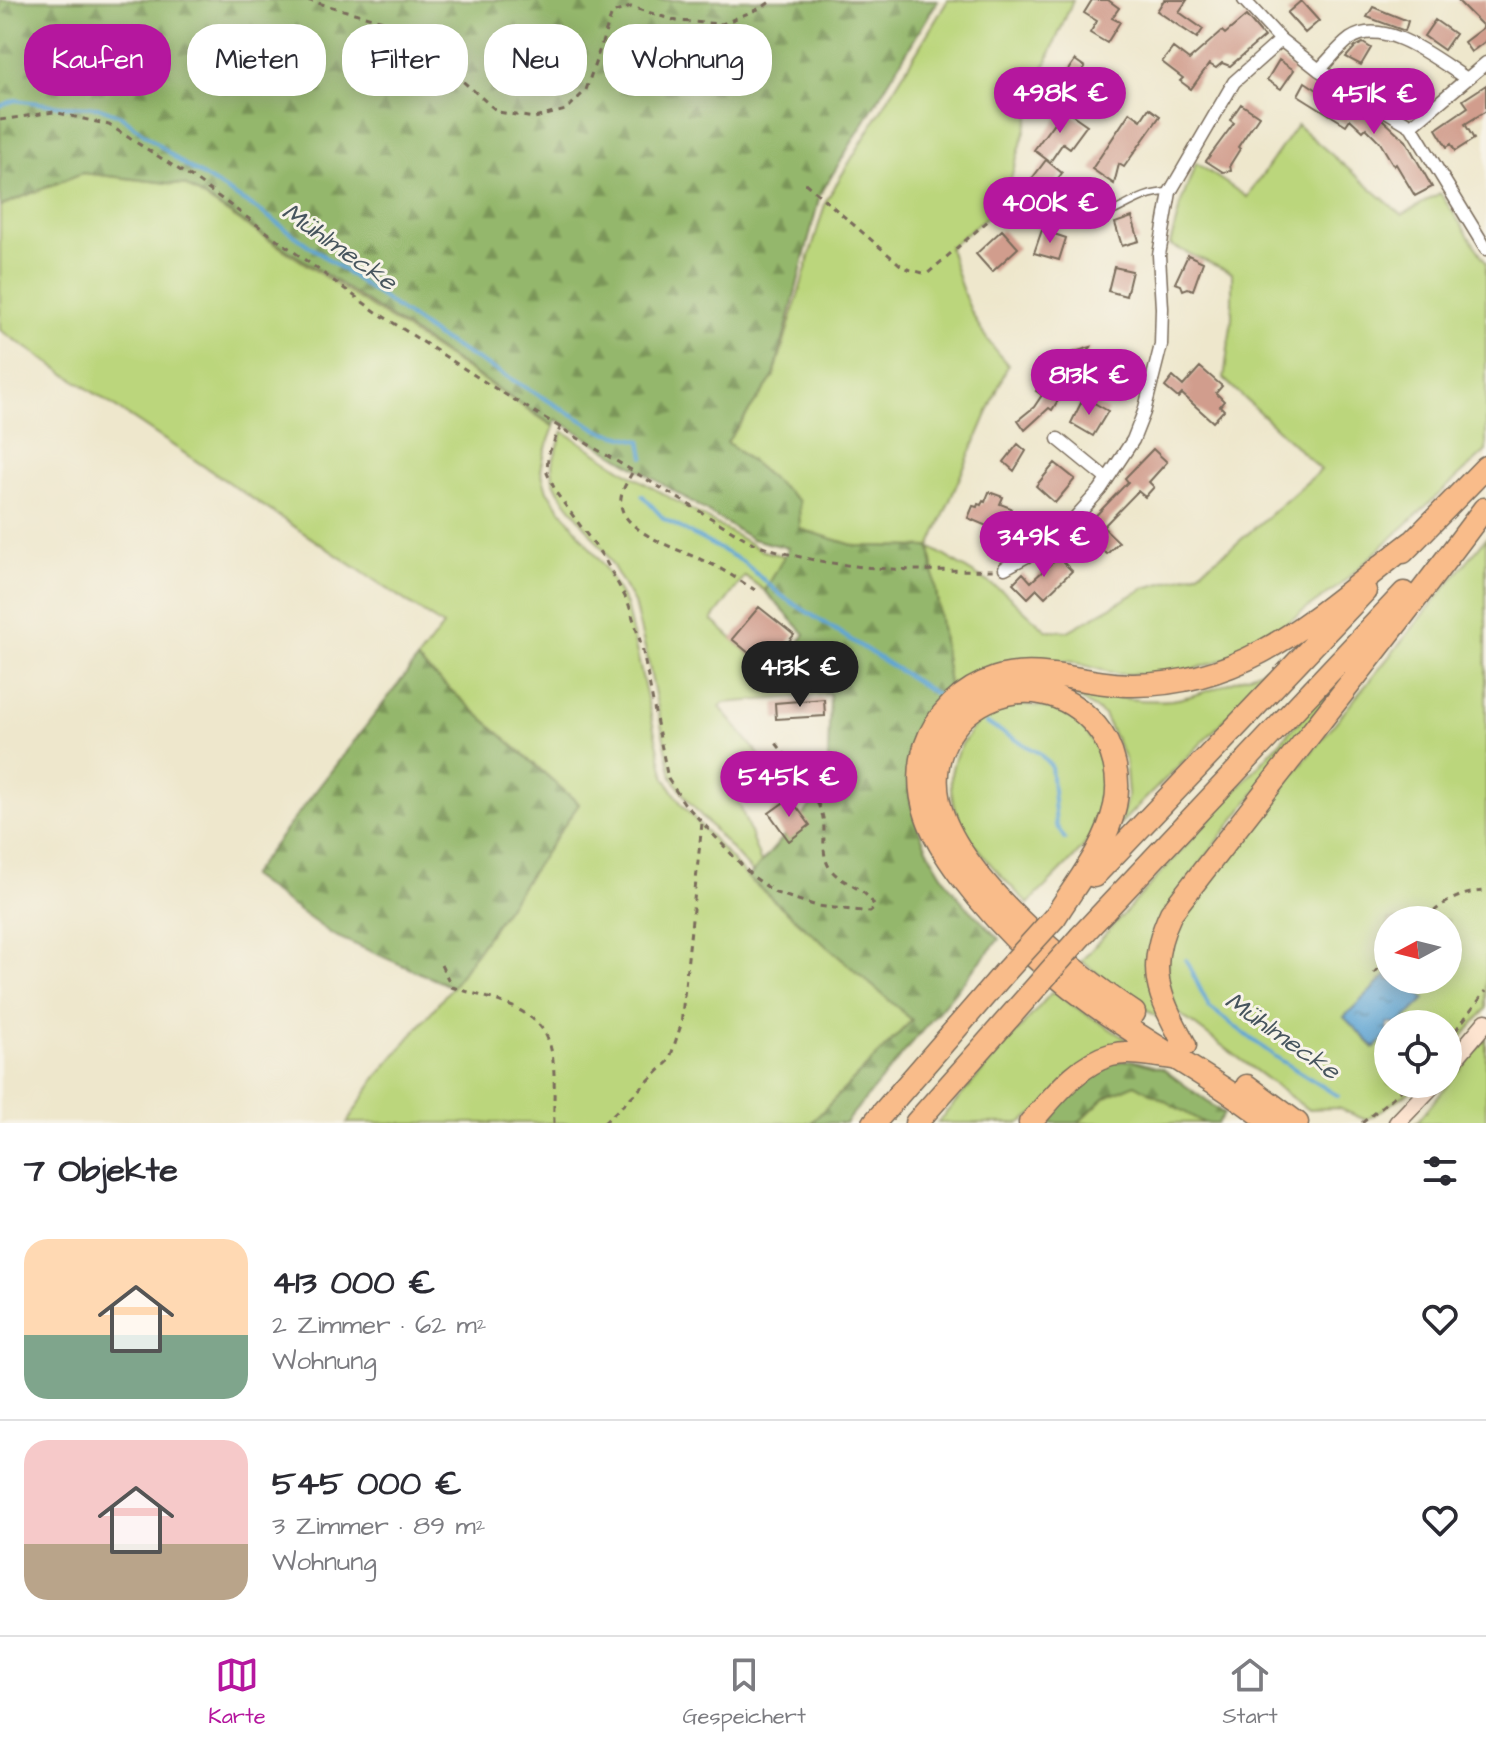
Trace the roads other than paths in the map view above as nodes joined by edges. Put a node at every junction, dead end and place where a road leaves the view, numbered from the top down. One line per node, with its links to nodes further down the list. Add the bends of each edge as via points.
1 (1244, 0): 2 (street)
2 (1281, 40): 4 (street); 7 (street, via 1234,82)
3 (1486, 63): 5 (street)
4 (1319, 70): 5 (street, via 1352,38 1381,31); 6 (street)
5 (1467, 79): 6 (street)
6 (1411, 126): 9 (street)
7 (1170, 192): 8 (lane, via 1152,192 1090,221); 12 (street, via 1159,255 1161,345 1133,440)
8 (1012, 200)
9 (1486, 249)
10 (1058, 439): 12 (street)
11 (1486, 467): 14 (highway)
12 (1107, 479): 15 (street, via 1073,520)
13 (1485, 508): 19 (highway, via 1171,913 1158,947 1157,984); 22 (highway, bridge, via 1081,936)
14 (1412, 542): 16 (highway); 19 (highway, via 1290,636 1239,665 1157,685 1113,685 1044,674 999,677 957,699 928,738 920,773 924,811 931,832 972,891 1023,947 1091,1003)
15 (1005, 568)
16 (1055, 917): 19 (highway, via 1107,831 1116,803 1115,765 1100,730 1071,703 1034,692 1002,695 966,714 939,758 937,791 951,834 989,887 1044,943); 21 (highway, bridge)
17 (1486, 1022): 18 (main road)
18 (1462, 1050)
19 (1182, 1052): 23 (highway, via 1099,1060); 24 (highway); 25 (highway)
20 (1421, 1098): 26 (main road)
21 (874, 1123)
22 (916, 1123)
23 (1030, 1123)
24 (1271, 1123)
25 (1297, 1123)
26 (1397, 1123)

